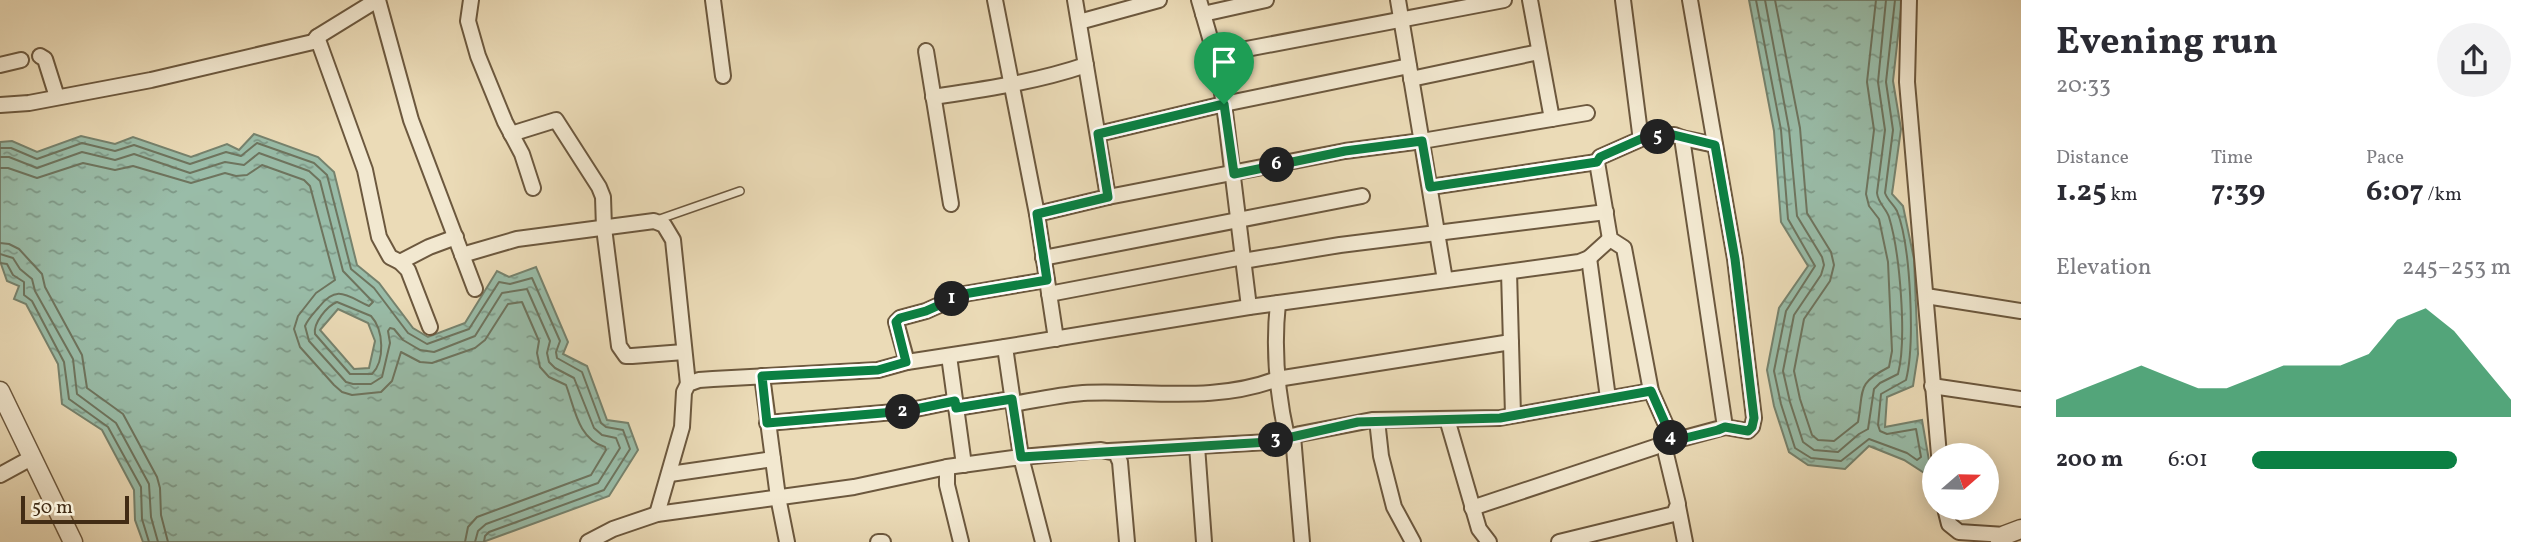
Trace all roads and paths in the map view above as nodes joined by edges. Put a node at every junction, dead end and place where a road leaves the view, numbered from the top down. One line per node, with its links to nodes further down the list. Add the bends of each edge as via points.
1 (378, 0): 17 (street); 54 (street, via 411,120)
2 (471, 0): 34 (street, via 468,21 478,56)
3 (713, 0): 26 (street)
4 (995, 0): 27 (street)
5 (1075, 0): 16 (street)
6 (1159, 0): 16 (street)
7 (1266, 0): 14 (street)
8 (1398, 0): 15 (street)
9 (1504, 0): 15 (street)
10 (1530, 0): 19 (street)
11 (1623, 0): 36 (street)
12 (1690, 0): 39 (street)
13 (1909, 0): 65 (street, via 1907,82)
14 (1201, 7): 20 (street)
15 (1401, 20): 20 (street); 25 (street)
16 (1079, 22): 24 (street)
17 (317, 37): 28 (street, via 313,42 268,53); 60 (street, via 365,170 379,237 390,257)
18 (926, 51): 29 (street)
19 (1539, 52): 25 (street); 33 (street)
20 (1214, 54): 30 (street)
21 (40, 56): 28 (street, via 48,64)
22 (21, 61): 23 (street)
23 (0, 65)
24 (1086, 65): 27 (street); 35 (street)
25 (1410, 73): 30 (street); 38 (street)
26 (723, 76)
27 (1013, 85): 29 (street); 49 (street)
28 (57, 97): 31 (street)
29 (933, 97): 47 (street)
30 (1224, 104): 35 (street); 41 (street)
31 (0, 105)
32 (1587, 113): 33 (street)
33 (1552, 119): 38 (street)
34 (512, 134): 43 (street); 52 (street, via 554,119 558,122 598,187 605,207)
35 (1098, 134): 46 (street)
36 (1643, 138): 37 (street); 40 (street)
37 (1682, 138): 39 (street); 90 (street)
38 (1422, 141): 41 (street); 42 (street)
39 (1715, 145): 90 (street, via 1735,259 1754,418 1748,431)
40 (1597, 162): 42 (street); 48 (street)
41 (1234, 174): 46 (street); 50 (street)
42 (1430, 187): 53 (street)
43 (533, 188)
44 (740, 191): 51 (lane)
45 (1362, 196): 50 (street)
46 (1108, 197): 49 (street)
47 (951, 204)
48 (1606, 212): 53 (street); 55 (street)
49 (1037, 214): 58 (street)
50 (1239, 220): 58 (street); 59 (street)
51 (653, 221): 52 (street); 73 (street, via 664,225 673,240)
52 (604, 228): 56 (street, via 517,239); 73 (street, via 622,351 632,356)
53 (1437, 234): 59 (street); 62 (street)
54 (457, 237): 56 (street); 60 (street)
55 (1610, 239): 57 (street); 81 (street, via 1624,248)
56 (462, 255): 64 (street)
57 (1589, 257): 61 (street); 82 (street)
58 (1043, 258): 63 (street)
59 (1243, 259): 63 (street); 67 (street)
60 (400, 262): 69 (street, via 408,270)
61 (1509, 272): 62 (street); 71 (street)
62 (1445, 280): 66 (street)
63 (1048, 287): 70 (street); 75 (street, via 964,294 900,318 896,322)
64 (475, 289)
65 (1926, 296): 68 (street); 79 (street)
66 (1278, 303): 67 (street); 77 (street)
67 (1249, 307): 70 (street)
68 (2021, 311)
69 (430, 327)
70 (1056, 339): 72 (street)
71 (1511, 342): 77 (street); 86 (street)
72 (1005, 347): 74 (street); 84 (street)
73 (684, 352): 78 (street)
74 (949, 356): 75 (street); 85 (street)
75 (906, 362): 76 (street, via 878,370)
76 (762, 376): 78 (street); 89 (street)
77 (1277, 379): 84 (street, via 1225,393 1083,393); 91 (street)
78 (688, 384): 101 (street)
79 (1932, 386): 83 (street); 93 (street)
80 (0, 391): 96 (street)
81 (1651, 391): 82 (street); 92 (street)
82 (1608, 398): 86 (street)
83 (2021, 399)
84 (1012, 401): 85 (street); 97 (street)
85 (956, 405): 89 (street); 99 (street)
86 (1513, 415): 87 (street)
87 (1447, 419): 88 (street); 105 (street)
88 (1377, 420): 91 (street); 119 (street, via 1394,508)
89 (767, 423): 98 (street)
90 (1725, 427): 92 (street)
91 (1290, 436): 94 (street, via 1269,442); 118 (street)
92 (1673, 441): 104 (street, via 1667,454); 105 (street)
93 (1938, 443)
94 (1197, 446): 95 (street); 117 (street)
95 (1109, 451): 97 (street); 116 (street, via 1116,453 1120,462)
96 (33, 457): 102 (street); 109 (street)
97 (1021, 457): 99 (street); 115 (street)
98 (772, 459): 101 (street); 103 (street)
99 (964, 465): 100 (street)
100 (947, 467): 103 (street); 114 (street)
101 (670, 474): 106 (street)
102 (0, 475)
103 (778, 497): 106 (street); 111 (street)
104 (1678, 504): 121 (street, via 1671,517); 122 (street)
105 (1472, 508): 120 (street)
106 (657, 514): 110 (street)
107 (1948, 520): 108 (street, via 1959,532)
108 (2009, 535)
109 (74, 542)
110 (589, 542)
111 (787, 542)
112 (878, 542): 113 (street)
113 (883, 542)
114 (961, 542)
115 (1043, 542)
116 (1127, 542)
117 (1204, 542)
118 (1302, 542)
119 (1413, 542)
120 (1489, 542)
121 (1559, 542)
122 (1685, 542)

